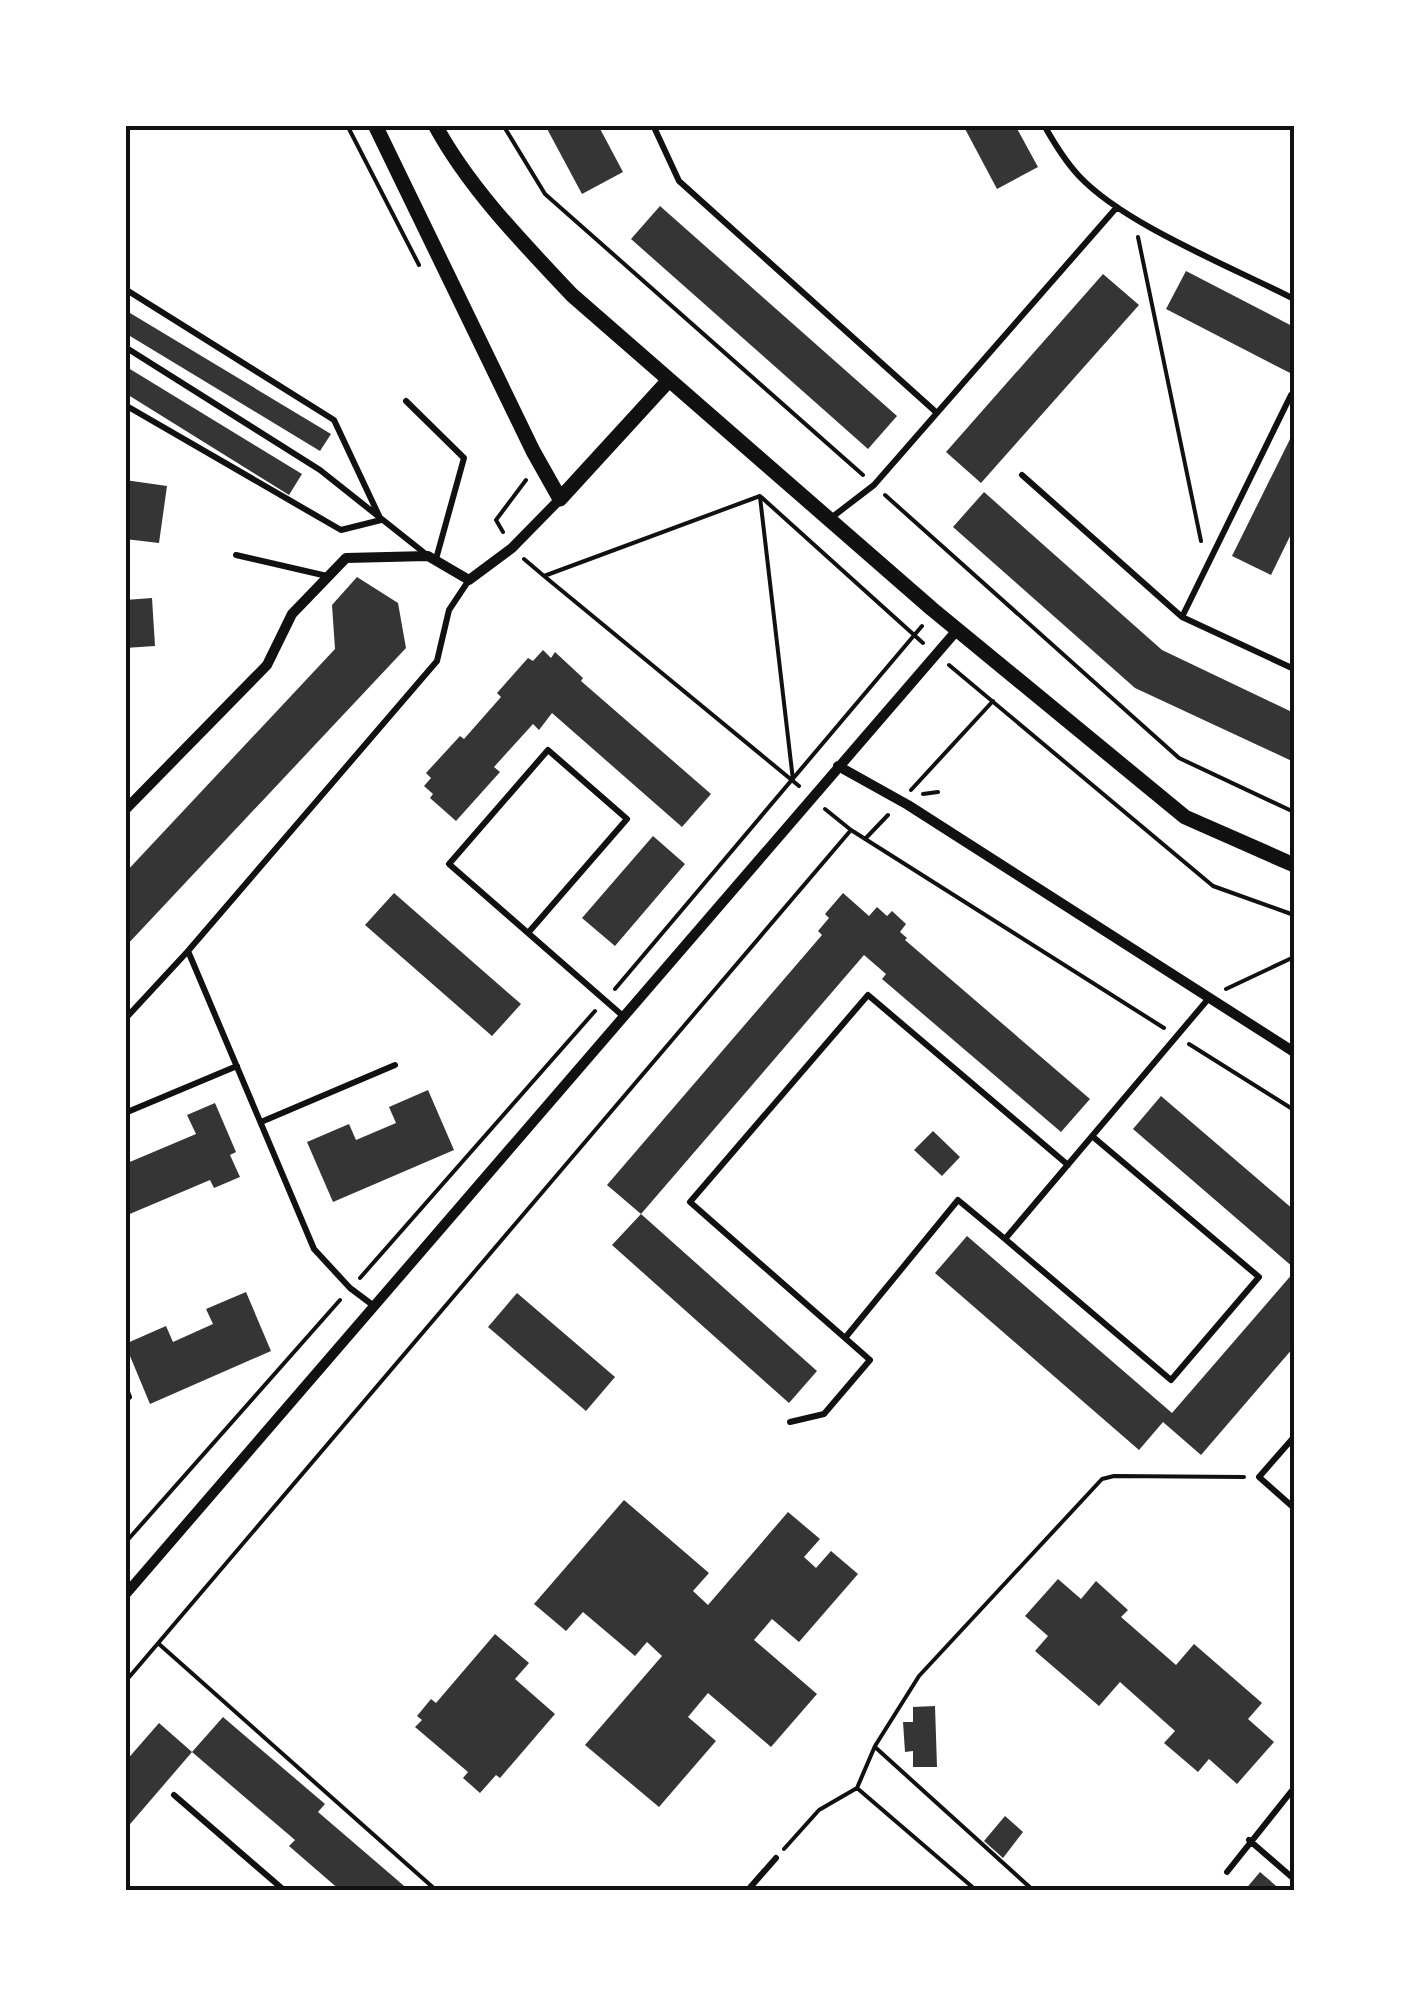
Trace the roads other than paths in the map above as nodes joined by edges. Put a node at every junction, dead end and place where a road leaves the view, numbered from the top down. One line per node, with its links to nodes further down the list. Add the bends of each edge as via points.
1 (375, 125): 15 (street)
2 (436, 125): 9 (street, via 520,240)
3 (653, 125): 13 (lane, via 680,180)
4 (1044, 125): 5 (lane, via 1080,176)
5 (1117, 207): 7 (lane); 13 (lane)
6 (125, 290): 17 (lane, via 334,420)
7 (1294, 299)
8 (125, 347): 17 (lane, via 320,470)
9 (670, 380): 15 (street); 16 (street)
10 (1290, 394): 22 (lane)
11 (406, 400): 19 (lane, via 464,458)
12 (125, 405): 17 (lane, via 341,530)
13 (936, 413): 16 (lane, via 874,485)
14 (1022, 475): 22 (lane)
15 (560, 498): 21 (street, via 512,548)
16 (831, 518): 23 (street)
17 (382, 520): 19 (lane)
18 (236, 555): 20 (lane)
19 (431, 558): 20 (street, via 346,558); 21 (street)
20 (327, 576): 26 (street, via 292,614 266,665)
21 (469, 580): 29 (lane, via 449,610 436,661)
22 (1182, 617): 24 (lane)
23 (958, 629): 25 (street); 27 (street, via 1186,817)
24 (1294, 669)
25 (838, 766): 30 (street); 31 (street)
26 (125, 810)
27 (1294, 866)
28 (528, 932): 28 (lane, via 449,864 548,750 627,819); 31 (lane)
29 (188, 950): 32 (lane); 35 (lane)
30 (1210, 997): 33 (street); 38 (lane)
31 (624, 1016): 41 (street)
32 (125, 1019)
33 (1294, 1052)
34 (395, 1065): 37 (lane)
35 (237, 1066): 36 (lane); 37 (lane)
36 (125, 1113)
37 (261, 1122): 41 (lane, via 314,1250)
38 (1092, 1136): 39 (lane); 40 (lane, via 1258,1277 1171,1380)
39 (1068, 1165): 40 (lane); 42 (lane, via 868,996 690,1202)
40 (1005, 1239): 42 (lane, via 958,1200)
41 (374, 1307): 48 (street)
42 (845, 1338): 45 (lane, via 870,1360 824,1414)
43 (125, 1388): 44 (lane)
44 (125, 1398)
45 (790, 1422)
46 (1294, 1437): 47 (lane, via 1259,1477)
47 (1294, 1508)
48 (125, 1595)
49 (1294, 1788): 51 (lane)
50 (174, 1794): 55 (lane)
51 (1249, 1840): 53 (lane); 54 (lane)
52 (776, 1858): 58 (lane)
53 (1226, 1872)
54 (1294, 1879)
55 (285, 1891)
56 (482, 1891): 57 (lane)
57 (502, 1891)
58 (747, 1891)

